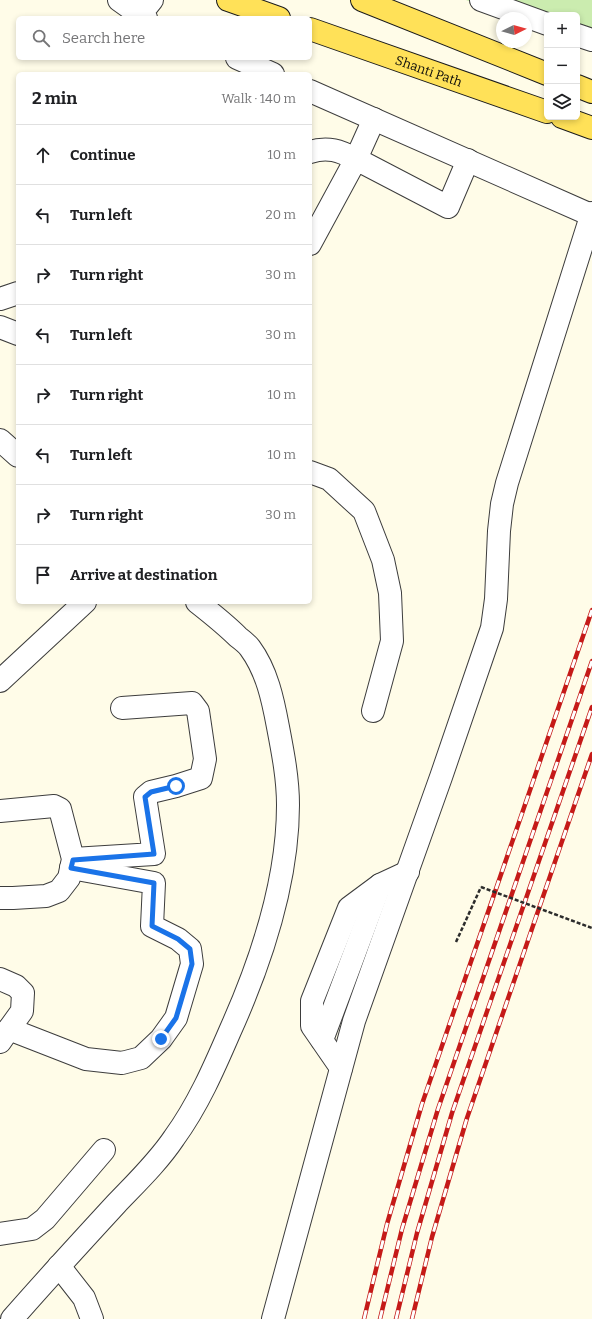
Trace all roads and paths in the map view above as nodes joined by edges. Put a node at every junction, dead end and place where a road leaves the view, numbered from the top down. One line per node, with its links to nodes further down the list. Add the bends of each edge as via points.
1 (119, 0): 5 (street)
2 (228, 0): 6 (main road)
3 (362, 0): 13 (main road)
4 (481, 0): 7 (street)
5 (146, 11)
6 (272, 16)
7 (544, 23)
8 (312, 30): 17 (main road, Shanti Path)
9 (580, 36): 10 (street)
10 (592, 40)
11 (237, 64): 12 (street)
12 (266, 72)
13 (544, 73)
14 (580, 87): 16 (main road)
15 (312, 91): 18 (street)
16 (592, 92)
17 (544, 111)
18 (374, 119): 22 (street); 23 (street)
19 (570, 120): 20 (main road)
20 (592, 128)
21 (312, 151): 22 (street, via 321,149 340,151)
22 (356, 159): 23 (street, via 448,207); 25 (street)
23 (468, 160): 24 (street)
24 (592, 214): 40 (street, via 507,483 502,504 492,628)
25 (312, 240)
26 (16, 294): 27 (street)
27 (0, 299)
28 (0, 327): 29 (street)
29 (16, 333)
30 (0, 440): 31 (street)
31 (16, 454)
32 (312, 473): 37 (street, via 329,479 364,512 383,560 390,593 392,641)
33 (83, 604): 35 (street)
34 (199, 604): 49 (street, via 250,648 266,676 285,764 288,805 286,841 279,885 251,983 211,1074 191,1112 174,1139 153,1164)
35 (0, 681)
36 (122, 708): 39 (street, via 192,703 198,711 205,760 201,778 151,792 145,797 154,854)
37 (373, 711)
38 (0, 810): 39 (street, via 54,806 60,809)
39 (72, 864): 41 (street, via 69,878 58,891 46,896); 45 (street, via 154,883 152,926 178,939 190,949 192,964 176,1018 161,1039 141,1058 122,1063 86,1060)
40 (408, 872): 46 (street, via 354,1021); 46 (street, via 380,885 322,1040)
41 (0, 898)
42 (592, 928): 43 (path, bridge, via 481,887)
43 (456, 942)
44 (0, 979): 45 (street, via 16,986 23,993 22,1011)
45 (5, 1036)
46 (341, 1068): 52 (street)
47 (104, 1150): 48 (street, via 46,1220 32,1229)
48 (0, 1234)
49 (59, 1266): 50 (street); 51 (street, via 84,1298)
50 (12, 1319)
51 (92, 1319)
52 (273, 1319)

